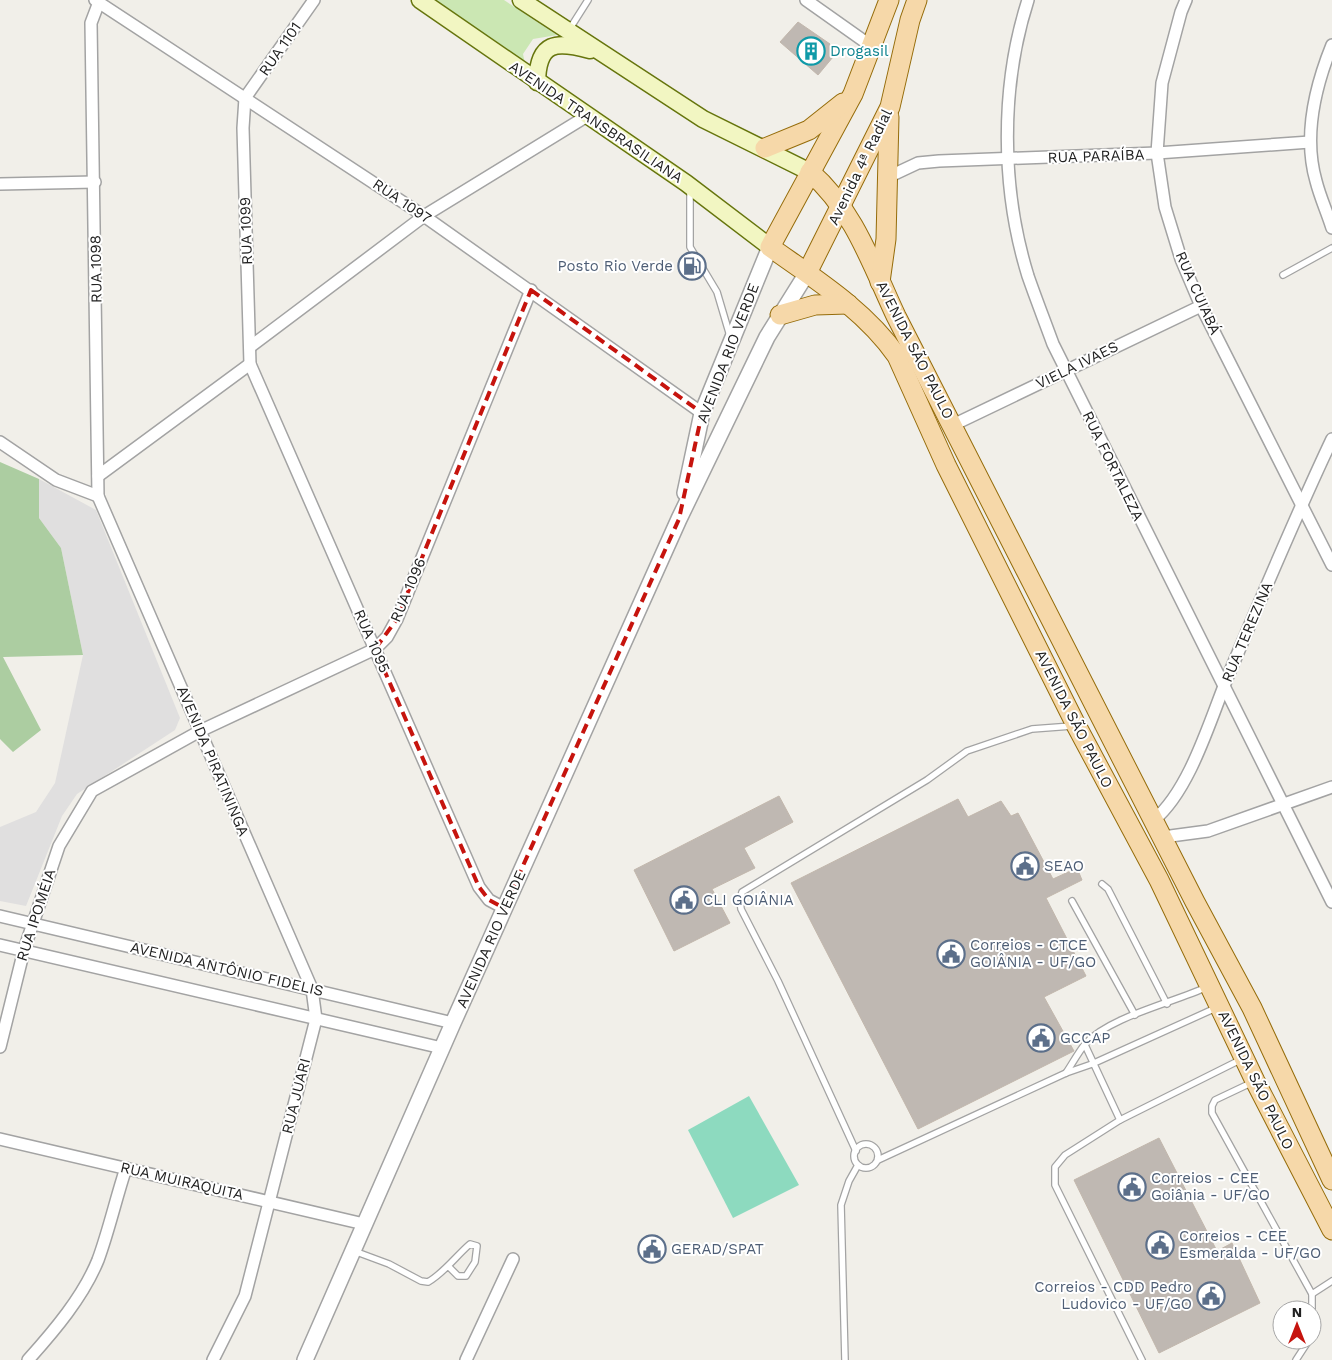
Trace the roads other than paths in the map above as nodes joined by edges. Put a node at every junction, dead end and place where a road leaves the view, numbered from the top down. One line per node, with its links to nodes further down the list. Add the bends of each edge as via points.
1 (314, 0): 17 (street, RUA 1101)
2 (420, 0): 15 (main road, AVENIDA TRANSBRASILIANA)
3 (521, 0): 11 (main road)
4 (588, 0): 11 (lane)
5 (806, 0): 13 (street)
6 (889, 0): 13 (main road)
7 (917, 0): 18 (main road, Avenida 4ª Radial)
8 (1028, 0): 23 (street, RUA FORTALEZA, via 1012,60)
9 (1186, 0): 22 (street, RUA CUIABÁ, via 1162,83)
10 (97, 1): 17 (street, RUA 1097); 26 (street, RUA 1098, via 91,23)
11 (568, 31): 14 (main road)
12 (1332, 45): 20 (street, via 1312,110)
13 (871, 46): 16 (main road)
14 (602, 52): 15 (main road, via 554,45 541,57); 21 (main road, via 703,119)
15 (537, 82): 19 (main road, AVENIDA TRANSBRASILIANA)
16 (854, 94): 21 (main road, via 809,130); 24 (main road)
17 (245, 98): 30 (street, RUA 1097); 42 (street, RUA 1099, via 243,128)
18 (890, 107): 25 (main road); 29 (main road, Avenida 4ª Radial)
19 (587, 116): 28 (main road, AVENIDA TRANSBRASILIANA); 30 (street)
20 (1310, 142): 22 (street, RUA PARAÍBA); 31 (street, via 1315,179)
21 (765, 148): 24 (main road)
22 (1156, 153): 23 (street, RUA PARAÍBA); 39 (street, RUA CUIABÁ, via 1165,207 1181,259)
23 (1009, 160): 25 (street, RUA PARAÍBA, via 918,163); 44 (street, RUA FORTALEZA, via 1013,213 1028,275)
24 (810, 172): 29 (main road, AVENIDA SÃO PAULO); 32 (main road)
25 (886, 178): 36 (main road, via 886,239)
26 (95, 182): 27 (street); 49 (street, RUA 1098)
27 (0, 184)
28 (690, 185): 32 (main road, AVENIDA TRANSBRASILIANA); 41 (lane, via 690,246 717,292)
29 (842, 205): 34 (main road, Avenida 4ª Radial); 36 (main road, AVENIDA SÃO PAULO)
30 (424, 216): 37 (street, RUA 1097); 42 (street)
31 (1332, 228)
32 (770, 247): 34 (main road, AVENIDA SÃO PAULO); 41 (street, AVENIDA RIO VERDE)
33 (1332, 248): 35 (lane)
34 (807, 273): 38 (main road, AVENIDA SÃO PAULO); 40 (street, AVENIDA RIO VERDE)
35 (1283, 275)
36 (880, 282): 46 (main road, AVENIDA SÃO PAULO)
37 (531, 290): 45 (street, RUA 1097); 55 (street, RUA 1096, via 397,619 387,637)
38 (848, 304): 40 (main road, via 815,305); 57 (main road, AVENIDA SÃO PAULO, via 886,340 897,356 946,465)
39 (1201, 306): 44 (street, VIELA IVAES); 51 (street, RUA CUIABÁ)
40 (780, 315): 52 (street, AVENIDA RIO VERDE, via 736,399)
41 (731, 341): 45 (street, AVENIDA RIO VERDE)
42 (250, 347): 43 (street, RUA 1099)
43 (250, 364): 49 (street); 55 (street, RUA 1095)
44 (1066, 370): 46 (street, VIELA IVAES); 56 (street, RUA FORTALEZA)
45 (702, 413): 52 (street, AVENIDA RIO VERDE)
46 (953, 425): 63 (main road, AVENIDA SÃO PAULO)
47 (1332, 439): 51 (street, RUA TEREZINA)
48 (0, 442): 50 (street, via 56,480)
49 (98, 476): 50 (street, RUA 1098)
50 (98, 496): 53 (street, RUA 1098)
51 (1301, 504): 54 (street, RUA CUIABÁ); 56 (street, RUA TEREZINA)
52 (680, 519): 70 (street, AVENIDA RIO VERDE)
53 (115, 533): 58 (street, AVENIDA PIRATININGA)
54 (1332, 565)
55 (375, 649): 58 (street, RUA 1096); 70 (street, RUA 1095, via 479,887 489,900)
56 (1224, 688): 62 (street, RUA FORTALEZA); 63 (street, RUA TEREZINA, via 1180,790)
57 (1076, 725): 61 (main road, AVENIDA SÃO PAULO); 91 (lane, via 1032,729 967,751 918,785 742,892 741,909 778,981)
58 (200, 731): 60 (street, RUA 1096); 76 (street, AVENIDA PIRATININGA)
59 (1332, 787): 62 (street)
60 (92, 791): 72 (street, RUA IPOMÉIA, via 59,846)
61 (1116, 799): 64 (main road, via 1146,832); 65 (main road, AVENIDA SÃO PAULO)
62 (1283, 806): 64 (street, via 1208,831); 69 (street, RUA FORTALEZA)
63 (1154, 820): 64 (main road, AVENIDA SÃO PAULO)
64 (1163, 837): 68 (main road, AVENIDA SÃO PAULO)
65 (1160, 880): 68 (main road, via 1170,878); 75 (main road, AVENIDA SÃO PAULO)
66 (1102, 884): 77 (lane, via 1108,889)
67 (1072, 901): 79 (lane)
68 (1195, 902): 95 (main road, AVENIDA SÃO PAULO, via 1252,1008)
69 (1332, 902)
70 (504, 908): 81 (street, AVENIDA RIO VERDE)
71 (0, 916): 72 (street, AVENIDA ANTÔNIO FIDELIS)
72 (33, 924): 74 (street, RUA IPOMÉIA); 76 (street, AVENIDA ANTÔNIO FIDELIS)
73 (0, 944): 74 (street, AVENIDA ANTÔNIO FIDELIS)
74 (24, 950): 80 (street, AVENIDA ANTÔNIO FIDELIS); 83 (street, RUA IPOMÉIA)
75 (1210, 986): 77 (lane); 78 (main road, AVENIDA SÃO PAULO)
76 (312, 989): 80 (street, RUA JUARI); 81 (street, AVENIDA ANTÔNIO FIDELIS)
77 (1167, 1004): 79 (lane)
78 (1220, 1007): 85 (main road, AVENIDA SÃO PAULO); 86 (lane)
79 (1135, 1015): 82 (lane, via 1099,1032)
80 (316, 1019): 84 (street, AVENIDA ANTÔNIO FIDELIS); 96 (street, RUA JUARI)
81 (453, 1022): 84 (street, AVENIDA RIO VERDE)
82 (1085, 1045): 86 (lane); 87 (lane)
83 (0, 1047)
84 (442, 1048): 97 (street, AVENIDA RIO VERDE)
85 (1244, 1058): 88 (main road, AVENIDA SÃO PAULO); 89 (lane)
86 (1092, 1064): 87 (lane); 89 (lane)
87 (1066, 1073): 92 (lane)
88 (1255, 1081): 98 (main road, AVENIDA SÃO PAULO); 103 (lane, via 1215,1100 1212,1114)
89 (1120, 1120): 110 (lane, via 1065,1155 1054,1176)
90 (0, 1138): 94 (street, RUA MUIRAQUITA)
91 (856, 1151): 92 (lane, via 862,1145 871,1145 877,1151); 93 (lane, via 854,1158)
92 (878, 1160): 93 (lane, via 868,1168)
93 (858, 1165): 109 (lane, via 841,1205)
94 (126, 1168): 96 (street, RUA MUIRAQUITA); 105 (street, via 97,1260 51,1335)
95 (1332, 1180)
96 (270, 1202): 97 (street, RUA MUIRAQUITA); 106 (street, RUA JUARI, via 245,1296)
97 (364, 1224): 99 (street, AVENIDA RIO VERDE)
98 (1332, 1230)
99 (352, 1250): 101 (lane, via 421,1281 428,1282); 107 (street, AVENIDA RIO VERDE)
100 (513, 1259): 108 (street)
101 (448, 1266): 101 (lane, via 470,1244 476,1245 478,1252 466,1276 458,1276)
102 (1332, 1281): 103 (lane)
103 (1312, 1294): 104 (lane)
104 (1312, 1300)
105 (28, 1360)
106 (213, 1360)
107 (305, 1360)
108 (466, 1360)
109 (845, 1360)
110 (1142, 1360)

